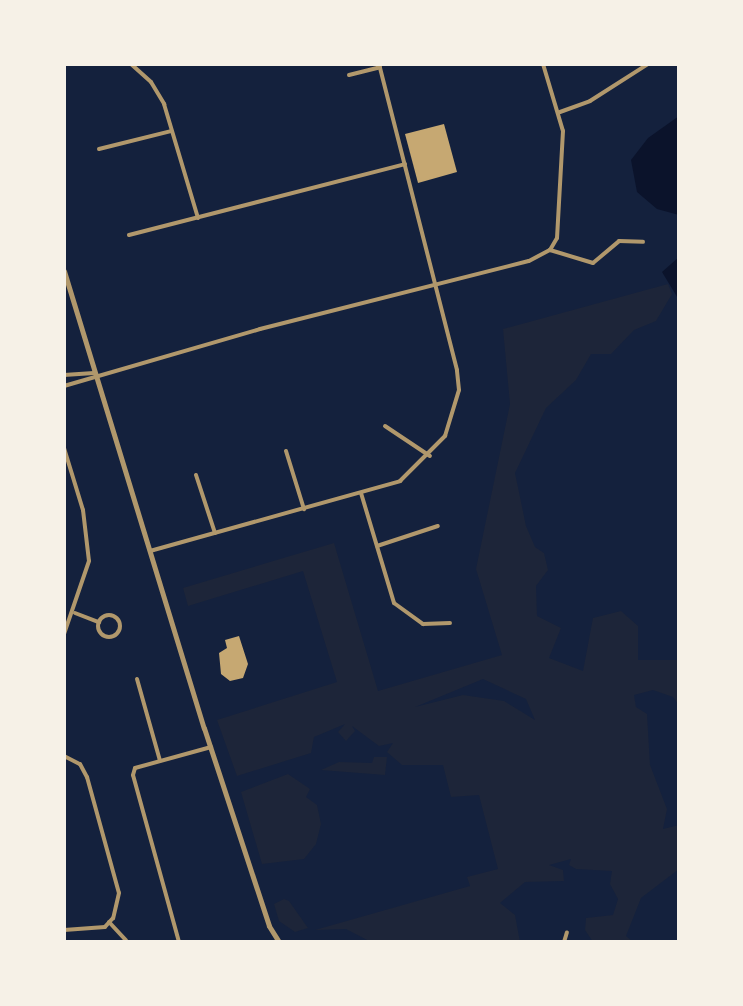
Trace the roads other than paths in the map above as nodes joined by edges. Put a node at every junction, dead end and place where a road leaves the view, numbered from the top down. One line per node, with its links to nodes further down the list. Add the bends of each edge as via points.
1 (131, 64): 7 (street, via 151,82)
2 (543, 64): 6 (street)
3 (648, 64): 6 (street, via 590,101)
4 (380, 66): 5 (street); 9 (street)
5 (349, 75)
6 (560, 112): 13 (street, via 559,208)
7 (171, 131): 8 (street); 10 (street)
8 (99, 149)
9 (405, 164): 10 (street); 15 (street)
10 (198, 218): 11 (street)
11 (129, 235)
12 (643, 242): 13 (street, via 619,241 593,263)
13 (550, 250): 15 (street, via 529,261)
14 (64, 271): 16 (street)
15 (436, 284): 16 (street); 22 (street, via 459,390 451,422)
16 (94, 373): 17 (street); 18 (street); 29 (street)
17 (64, 375)
18 (64, 386)
19 (385, 426): 22 (street)
20 (64, 448): 30 (street, via 89,540)
21 (286, 451): 25 (street)
22 (430, 456): 24 (street, via 400,481)
23 (196, 475): 27 (street)
24 (361, 493): 25 (street); 28 (street)
25 (304, 509): 27 (street)
26 (438, 526): 28 (street)
27 (215, 533): 29 (street)
28 (377, 546): 32 (street, via 394,603 407,617 423,624)
29 (150, 551): 35 (street)
30 (75, 613): 31 (street); 33 (street)
31 (99, 622): 31 (street, via 105,637 120,631 114,616)
32 (450, 623)
33 (64, 634)
34 (137, 679): 37 (street)
35 (211, 747): 37 (street); 43 (street, via 269,926)
36 (64, 756): 38 (street, via 80,764 87,777 119,893)
37 (160, 761): 42 (street, via 135,768 133,775)
38 (109, 922): 39 (street, via 88,931); 41 (street)
39 (64, 930)
40 (567, 932): 44 (street)
41 (126, 940)
42 (179, 942)
43 (279, 942)
44 (564, 942)

